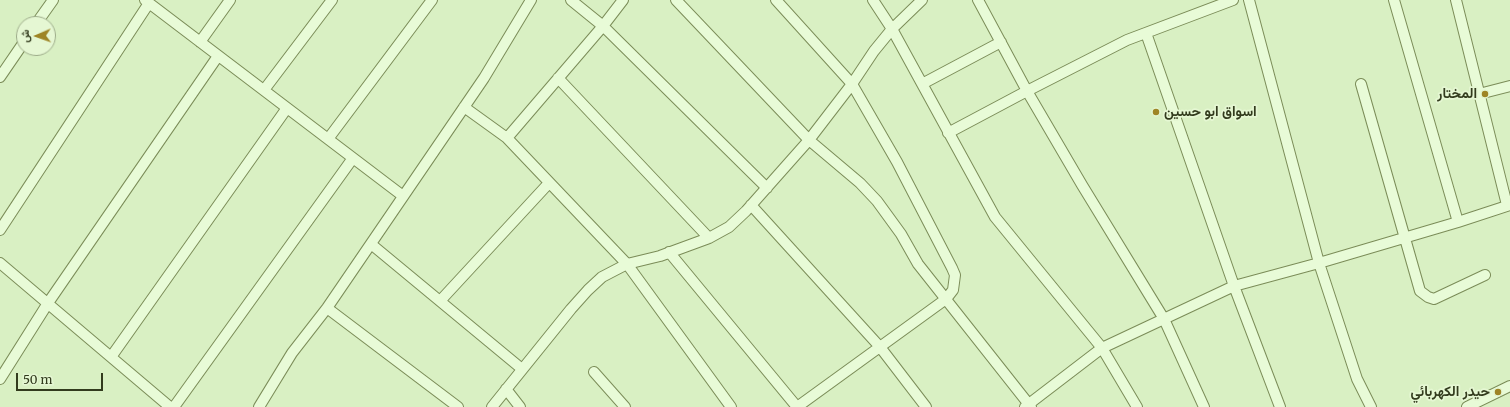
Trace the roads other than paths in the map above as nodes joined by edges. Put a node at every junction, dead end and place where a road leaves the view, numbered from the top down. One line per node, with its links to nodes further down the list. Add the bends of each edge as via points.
1 (53, 0): 18 (street)
2 (230, 0): 22 (street)
3 (332, 0): 32 (street)
4 (432, 0): 39 (street)
5 (531, 0): 35 (street)
6 (571, 0): 19 (street)
7 (623, 0): 19 (street)
8 (676, 0): 40 (street)
9 (776, 0): 28 (street)
10 (873, 0): 20 (street)
11 (922, 0): 20 (street)
12 (978, 0): 23 (street)
13 (1233, 0): 21 (street)
14 (1249, 0): 54 (street)
15 (1394, 0): 47 (street)
16 (1456, 0): 34 (street)
17 (147, 1): 22 (street); 48 (street)
18 (42, 16)
19 (603, 26): 27 (street); 43 (street)
20 (892, 29): 28 (street); 29 (street)
21 (1146, 33): 33 (street, via 1127,40); 57 (street)
22 (200, 42): 25 (street)
23 (1001, 42): 29 (street); 33 (street)
24 (16, 54): 26 (street)
25 (218, 56): 32 (street); 60 (street)
26 (0, 77)
27 (558, 78): 38 (street); 49 (street)
28 (852, 84): 40 (street); 58 (street, via 897,162 952,268 955,284)
29 (922, 84): 37 (street)
30 (1361, 84): 50 (street)
31 (1510, 86): 34 (street)
32 (264, 90): 36 (street)
33 (1027, 91): 37 (street); 62 (street)
34 (1479, 94): 46 (street)
35 (464, 107): 38 (street); 44 (street)
36 (287, 108): 39 (street); 65 (street)
37 (948, 133): 64 (street, via 995,217)
38 (507, 138): 42 (street)
39 (328, 139): 41 (street)
40 (809, 140): 43 (street); 58 (street, via 860,182 877,201 901,234 918,264)
41 (353, 158): 44 (street); 74 (street)
42 (550, 183): 55 (street); 59 (street)
43 (767, 188): 45 (street)
44 (403, 196): 51 (street)
45 (751, 205): 49 (street, via 729,227); 63 (street)
46 (1509, 205): 47 (street)
47 (1458, 222): 50 (street)
48 (0, 230)
49 (709, 238): 52 (street)
50 (1404, 238): 54 (street); 56 (street, via 1420,291 1428,297 1434,299)
51 (371, 244): 59 (street); 61 (street)
52 (669, 252): 55 (street); 80 (street)
53 (0, 263): 60 (street)
54 (1319, 263): 57 (street); 85 (street, via 1357,379)
55 (627, 264): 66 (street, via 602,277 588,290); 79 (street)
56 (1485, 276)
57 (1234, 286): 62 (street); 84 (street)
58 (946, 299): 63 (street); 72 (street)
59 (440, 302): 66 (street)
60 (48, 303): 65 (street); 68 (street)
61 (327, 308): 75 (street, via 292,353); 76 (street)
62 (1164, 318): 64 (street); 83 (street)
63 (880, 347): 80 (street); 81 (street)
64 (1102, 348): 72 (street); 82 (street)
65 (111, 357): 73 (street)
66 (522, 369): 70 (street)
67 (594, 372): 71 (street)
68 (0, 379)
69 (1510, 386): 86 (street)
70 (506, 389): 77 (street); 78 (street)
71 (623, 406)
72 (1028, 406)
73 (170, 407)
74 (174, 407)
75 (259, 407)
76 (458, 407)
77 (492, 407)
78 (520, 407)
79 (731, 407)
80 (797, 407)
81 (926, 407)
82 (1137, 407)
83 (1204, 407)
84 (1280, 407)
85 (1371, 407)
86 (1467, 407)

